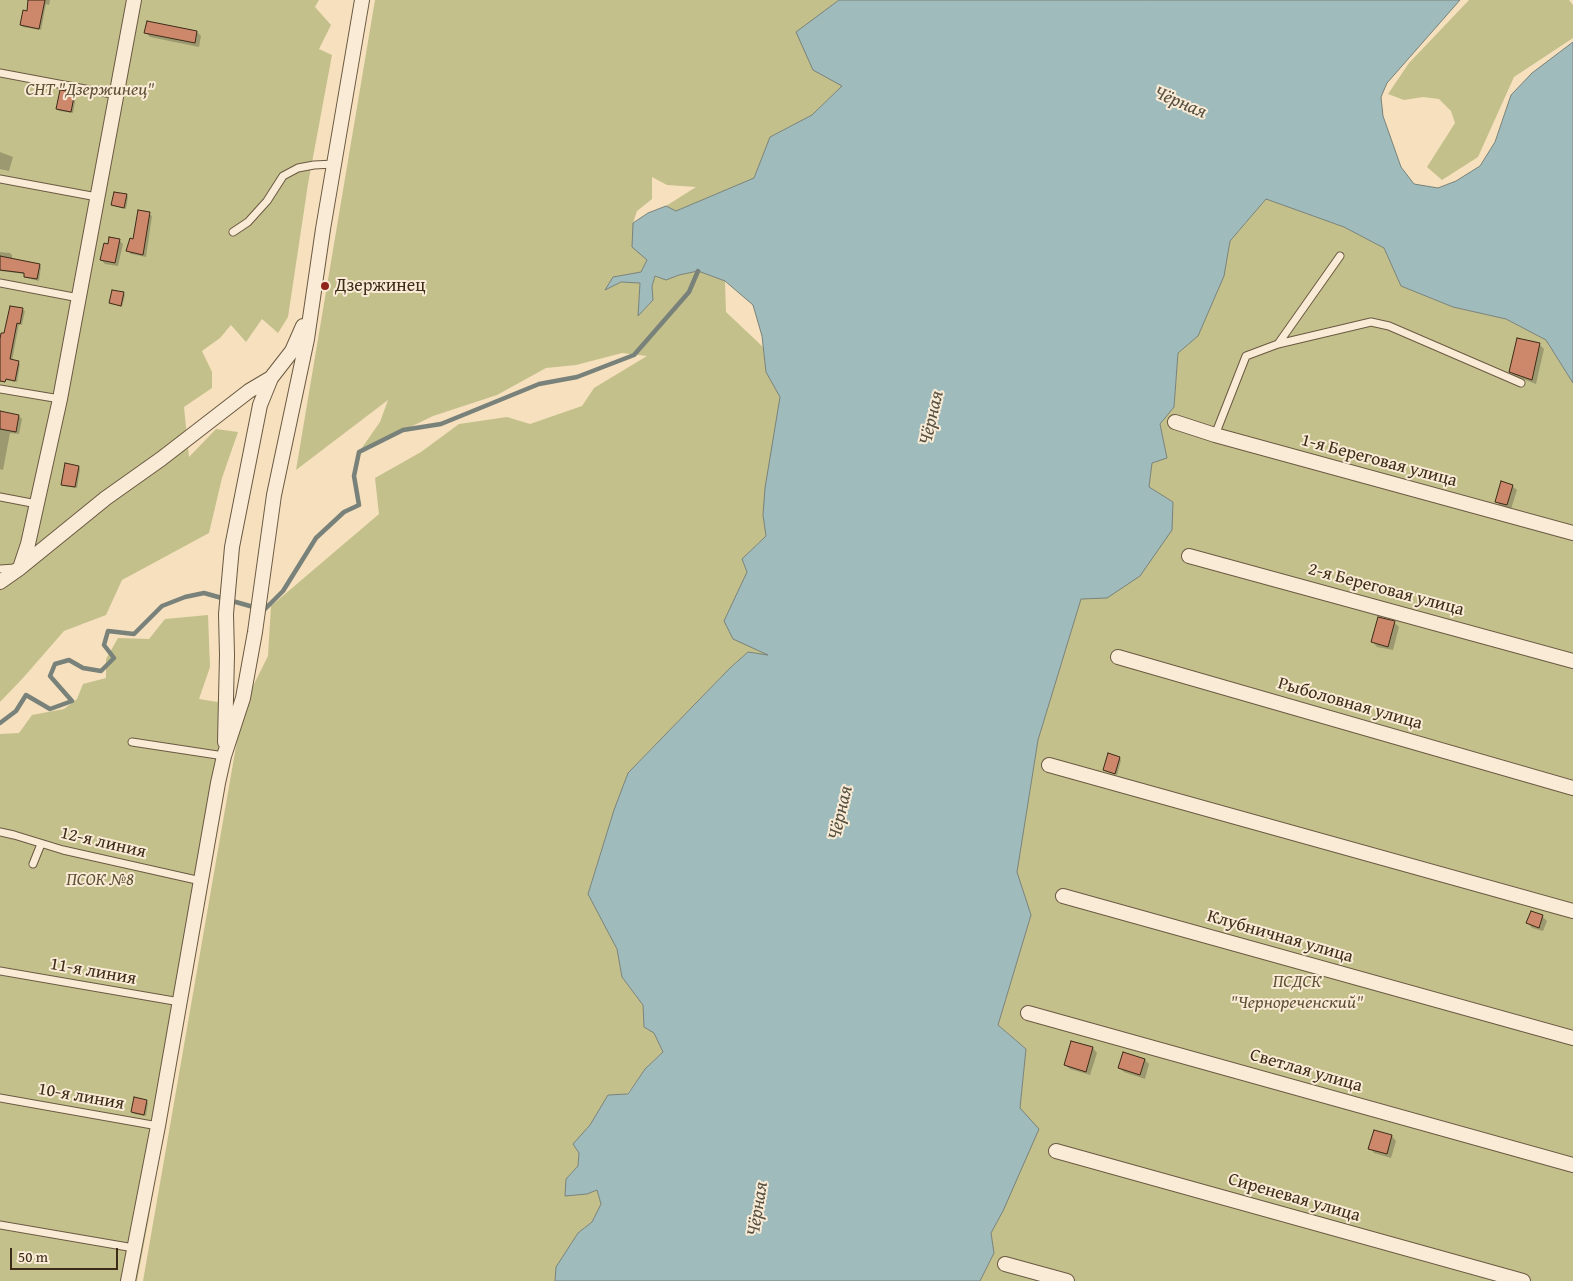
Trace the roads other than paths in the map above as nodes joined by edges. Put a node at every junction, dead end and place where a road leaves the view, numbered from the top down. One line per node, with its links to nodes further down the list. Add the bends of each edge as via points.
1 (134, 0): 4 (street)
2 (362, 0): 5 (street)
3 (0, 73): 4 (lane)
4 (117, 94): 7 (street)
5 (334, 164): 8 (lane, via 314,164 283,176 267,201 248,222); 12 (street)
6 (0, 179): 7 (lane)
7 (97, 197): 11 (street)
8 (233, 232)
9 (1340, 256): 13 (lane)
10 (0, 283): 11 (lane)
11 (78, 298): 17 (street)
12 (311, 305): 14 (street, via 292,351); 30 (street, via 274,495 243,698)
13 (1278, 344): 15 (lane, via 1371,322 1389,326); 19 (lane, via 1246,356)
14 (271, 378): 24 (street, via 106,498); 30 (street, via 260,404 229,568)
15 (1521, 383)
16 (0, 389): 17 (lane)
17 (60, 400): 21 (street)
18 (1175, 422): 19 (street, 1-я Береговая улица)
19 (1215, 435): 22 (street, 1-я Береговая улица)
20 (0, 497): 21 (lane)
21 (37, 504): 24 (street)
22 (1573, 534)
23 (1189, 556): 28 (street, 2-я Береговая улица)
24 (20, 568): 25 (lane); 26 (street)
25 (0, 569)
26 (0, 582)
27 (1118, 657): 32 (street, Рыболовная улица)
28 (1573, 661)
29 (132, 742): 30 (lane)
30 (224, 756): 36 (street)
31 (1049, 765): 38 (street)
32 (1573, 788)
33 (0, 832): 34 (lane, 12-я линия)
34 (41, 844): 35 (lane); 36 (lane, 12-я линия)
35 (33, 864)
36 (201, 881): 40 (street)
37 (1063, 896): 42 (street, Клубничная улица)
38 (1573, 910)
39 (0, 971): 40 (lane, 11-я линия)
40 (180, 1002): 44 (street)
41 (1028, 1012): 46 (street, Светлая улица)
42 (1573, 1038)
43 (0, 1098): 44 (lane, 10-я линия)
44 (158, 1126): 48 (street)
45 (1056, 1151): 52 (street, Сиреневая улица)
46 (1573, 1165)
47 (0, 1224): 48 (lane)
48 (134, 1248): 50 (street)
49 (1005, 1264): 51 (street)
50 (128, 1281)
51 (1068, 1281)
52 (1523, 1281)

